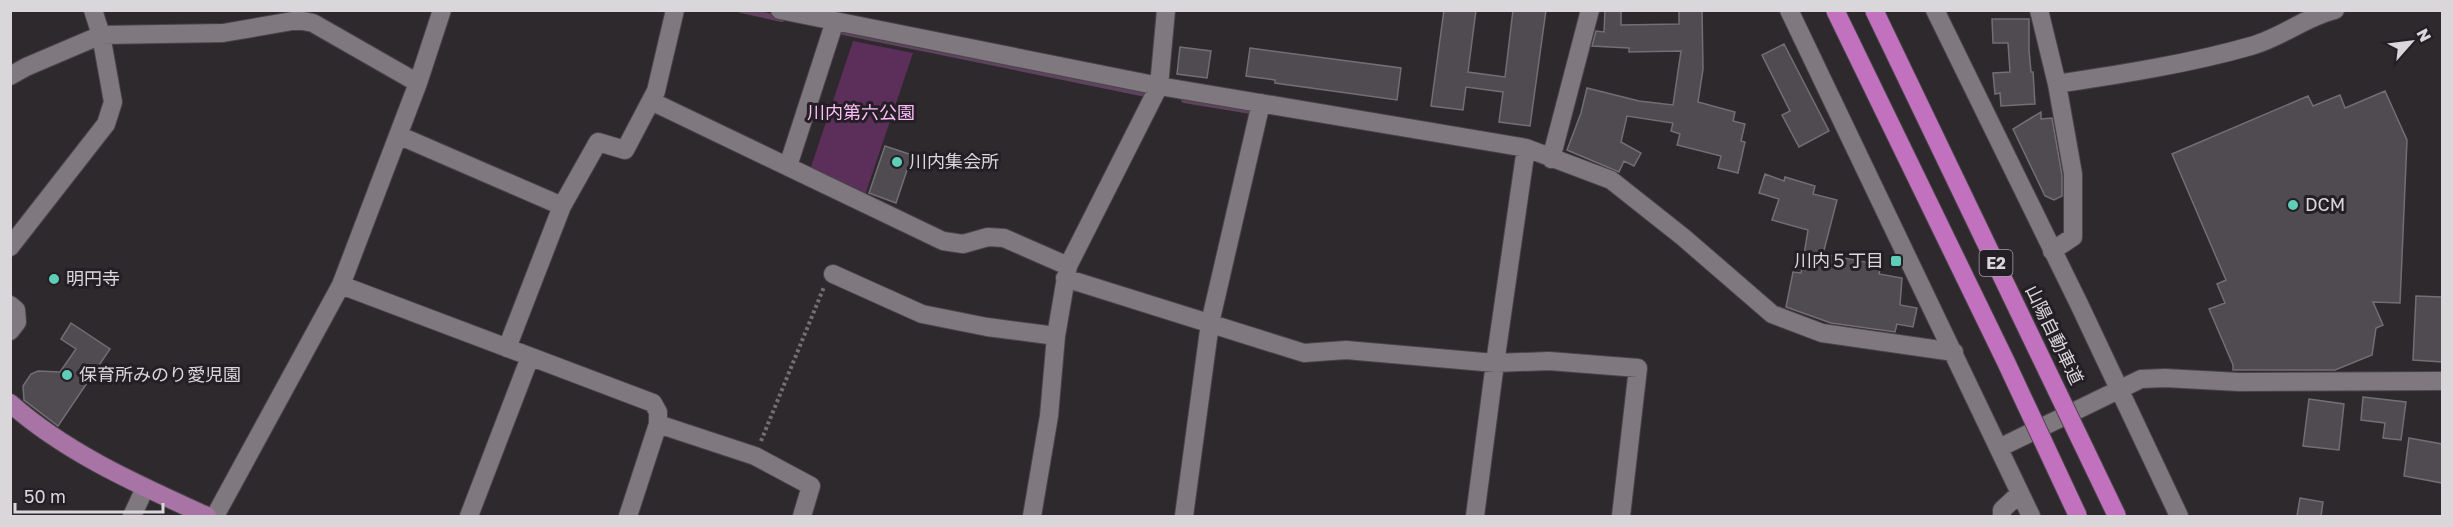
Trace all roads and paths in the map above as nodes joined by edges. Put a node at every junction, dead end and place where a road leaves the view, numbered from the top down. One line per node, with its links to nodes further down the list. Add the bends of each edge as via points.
1 (93, 10): 14 (street)
2 (442, 10): 16 (street)
3 (675, 10): 19 (street)
4 (780, 10): 13 (street)
5 (1166, 10): 18 (street)
6 (1590, 10): 23 (street)
7 (1789, 10): 36 (street)
8 (1835, 10): 59 (highway, E2, bridge)
9 (1874, 10): 60 (highway, 山陽自動車道 / E2, bridge)
10 (2039, 10): 17 (street)
11 (2336, 10): 17 (street, via 2317,14 2254,45 2158,68)
12 (1937, 11): 27 (street)
13 (835, 21): 18 (street); 24 (street)
14 (100, 34): 15 (street); 16 (street, via 224,33 298,20 313,23); 26 (street, via 113,102 106,124)
15 (10, 76)
16 (418, 83): 21 (street)
17 (2057, 84): 27 (street, via 2073,174 2073,237)
18 (1159, 86): 20 (street); 28 (street)
19 (651, 101): 24 (street); 25 (street, via 625,150 598,142)
20 (1261, 104): 22 (street); 32 (street)
21 (398, 135): 25 (street); 30 (street)
22 (1526, 148): 23 (street); 38 (street)
23 (1551, 159): 36 (street, via 1611,180 1772,314 1822,333)
24 (788, 166): 28 (street, via 943,241 963,244 988,237 1004,238)
25 (562, 206): 35 (street)
26 (10, 248)
27 (2052, 251): 40 (street)
28 (1067, 272): 32 (street); 34 (street)
29 (833, 274): 34 (street, via 922,314); 44 (path, via 828,278)
30 (341, 285): 35 (street); 49 (street)
31 (10, 305): 33 (street, via 16,310 17,322)
32 (1210, 323): 38 (street, via 1304,352 1346,350); 54 (street)
33 (10, 331)
34 (1056, 336): 53 (street, via 1049,416)
35 (507, 348): 37 (street)
36 (1954, 352): 43 (street)
37 (530, 357): 42 (street, via 653,403); 50 (street)
38 (1494, 363): 55 (street); 56 (street, via 1549,361 1638,368)
39 (2442, 381): 40 (street, via 2239,382 2165,378 2141,379)
40 (2119, 388): 43 (street); 61 (street)
41 (10, 402): 45 (main road, via 65,443)
42 (658, 423): 44 (street); 51 (street)
43 (1999, 448): 46 (street)
44 (755, 456): 52 (street, via 811,486)
45 (145, 488): 47 (street); 48 (main road)
46 (2020, 493): 57 (street, via 2002,510); 58 (street)
47 (132, 516)
48 (207, 516)
49 (215, 516)
50 (469, 516)
51 (628, 516)
52 (802, 516)
53 (1032, 516)
54 (1184, 516)
55 (1475, 516)
56 (1620, 516)
57 (2002, 516)
58 (2031, 516)
59 (2078, 516)
60 (2117, 516)
61 (2179, 516)

